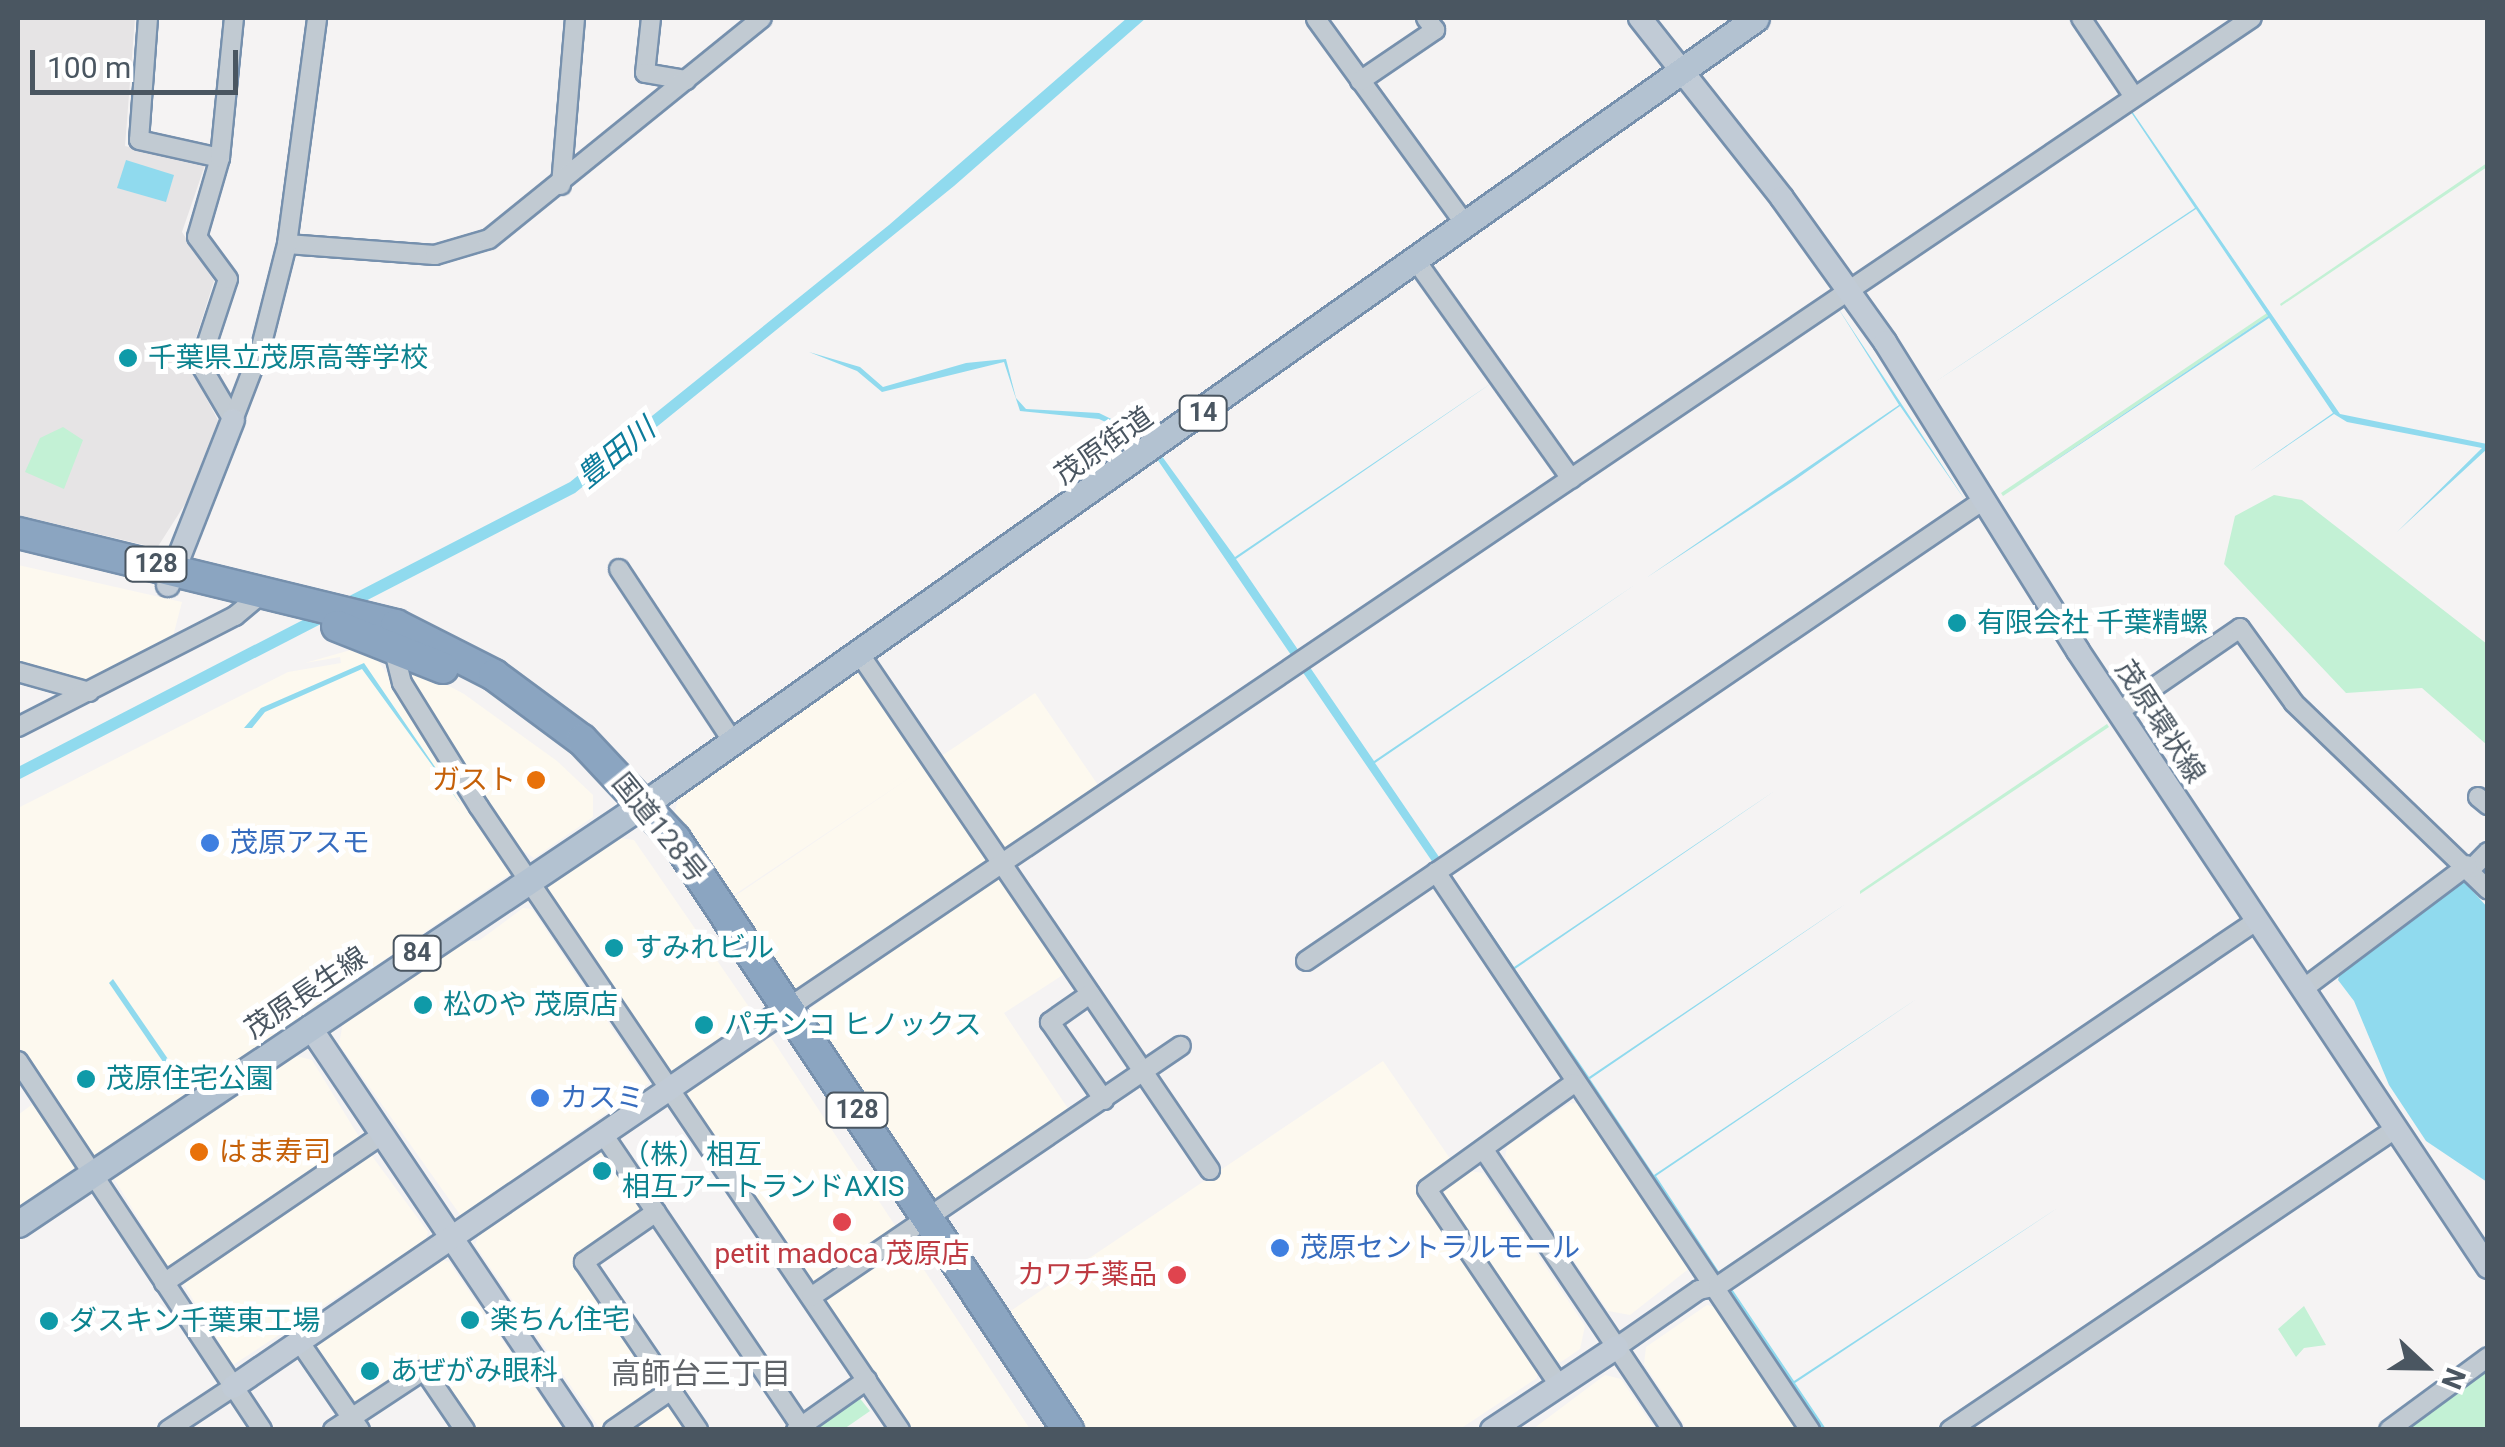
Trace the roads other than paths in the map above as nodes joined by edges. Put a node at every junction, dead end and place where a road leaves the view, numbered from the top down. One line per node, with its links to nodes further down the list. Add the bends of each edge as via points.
1 (148, 18): 17 (street, via 139,140)
2 (234, 18): 17 (street)
3 (317, 18): 20 (street)
4 (575, 18): 18 (street)
5 (651, 18): 14 (street, via 646,73)
6 (762, 18): 14 (street)
7 (1316, 18): 15 (street)
8 (1426, 18): 15 (street, via 1435,30)
9 (1640, 18): 13 (main road, 茂原環状線)
10 (1756, 18): 13 (main road, 茂原街道 / 14)
11 (2081, 18): 16 (street)
12 (2252, 18): 16 (street)
13 (1682, 72): 19 (main road, 茂原街道 / 14); 22 (main road, 茂原環状線)
14 (686, 80): 18 (street)
15 (1360, 80): 19 (street)
16 (2134, 97): 22 (street)
17 (220, 158): 23 (street, via 197,237 228,279 200,364)
18 (560, 184): 20 (street, via 489,239 460,251 398,254)
19 (1467, 227): 21 (main road, 茂原街道 / 14)
20 (287, 244): 23 (street, via 261,347)
21 (1417, 262): 24 (street); 32 (main road, 茂原街道 / 14)
22 (1849, 289): 24 (street); 25 (main road, 茂原環状線)
23 (233, 420): 29 (main road)
24 (1571, 479): 40 (street)
25 (1985, 499): 35 (main road, 茂原環状線); 42 (street)
26 (18, 533): 29 (highway, 国道128号 / 128)
27 (18, 551): 29 (highway, 国道128号 / 128)
28 (619, 569): 37 (street)
29 (170, 576): 30 (highway, 国道128号 / 128)
30 (270, 599): 31 (highway, 国道128号 / 128); 31 (highway, 国道128号 / 128, via 362,635); 34 (street)
31 (392, 635): 38 (highway, 国道128号 / 128, via 520,691); 43 (street, via 402,684)
32 (859, 653): 37 (main road, 茂原街道 / 14); 40 (street)
33 (18, 672): 34 (street)
34 (89, 692): 36 (street)
35 (2118, 712): 41 (street, via 2240,628 2294,704); 45 (main road, 茂原環状線)
36 (18, 726)
37 (733, 742): 38 (main road, 茂原街道 / 14)
38 (637, 808): 43 (main road, 茂原長生線 / 84); 49 (highway, 国道128号 / 128)
39 (2488, 852): 41 (street)
40 (1003, 863): 48 (street); 49 (street)
41 (2470, 866): 44 (street); 47 (street)
42 (1436, 872): 46 (street); 54 (street)
43 (527, 879): 50 (main road, 茂原長生線 / 84); 55 (street)
44 (2488, 890)
45 (2256, 921): 47 (main road, 茂原環状線); 69 (street)
46 (1306, 961)
47 (2303, 989): 57 (main road, 茂原環状線)
48 (1090, 994): 53 (street); 56 (street, via 1050,1022)
49 (781, 1014): 55 (main road); 64 (highway, 国道128号 / 128)
50 (310, 1028): 59 (main road); 62 (main road, 茂原長生線 / 84)
51 (1181, 1046): 53 (street)
52 (18, 1061): 62 (street)
53 (1142, 1073): 56 (street); 61 (street)
54 (1574, 1083): 60 (street); 69 (street)
55 (669, 1090): 58 (main road); 70 (street)
56 (1104, 1100): 64 (street)
57 (2395, 1128): 67 (main road, 茂原環状線); 92 (street)
58 (603, 1134): 63 (street); 66 (main road)
59 (382, 1135): 66 (main road); 68 (street)
60 (1484, 1150): 72 (street); 75 (street, via 1427,1189)
61 (1210, 1170)
62 (92, 1173): 65 (main road, 茂原長生線 / 84); 68 (street)
63 (656, 1212): 77 (street, via 584,1262); 79 (street)
64 (920, 1222): 70 (street); 80 (highway, 国道128号 / 128)
65 (18, 1224)
66 (452, 1238): 71 (main road); 85 (main road)
67 (2488, 1267)
68 (164, 1283): 76 (street)
69 (1712, 1286): 72 (street); 91 (street)
70 (811, 1297): 74 (street)
71 (299, 1341): 76 (main road); 78 (street)
72 (1618, 1347): 75 (main road); 90 (street)
73 (2488, 1357): 93 (street)
74 (867, 1380): 79 (street); 88 (street)
75 (1559, 1385): 89 (main road)
76 (233, 1387): 81 (street); 82 (street)
77 (671, 1390): 86 (street); 87 (street)
78 (356, 1424): 83 (street); 84 (street, via 424,1370)
79 (798, 1428)
80 (1057, 1428)
81 (168, 1430)
82 (262, 1430)
83 (333, 1430)
84 (465, 1430)
85 (581, 1430)
86 (613, 1430)
87 (698, 1430)
88 (900, 1430)
89 (1492, 1430)
90 (1672, 1430)
91 (1810, 1430)
92 (1950, 1430)
93 (2389, 1430)

